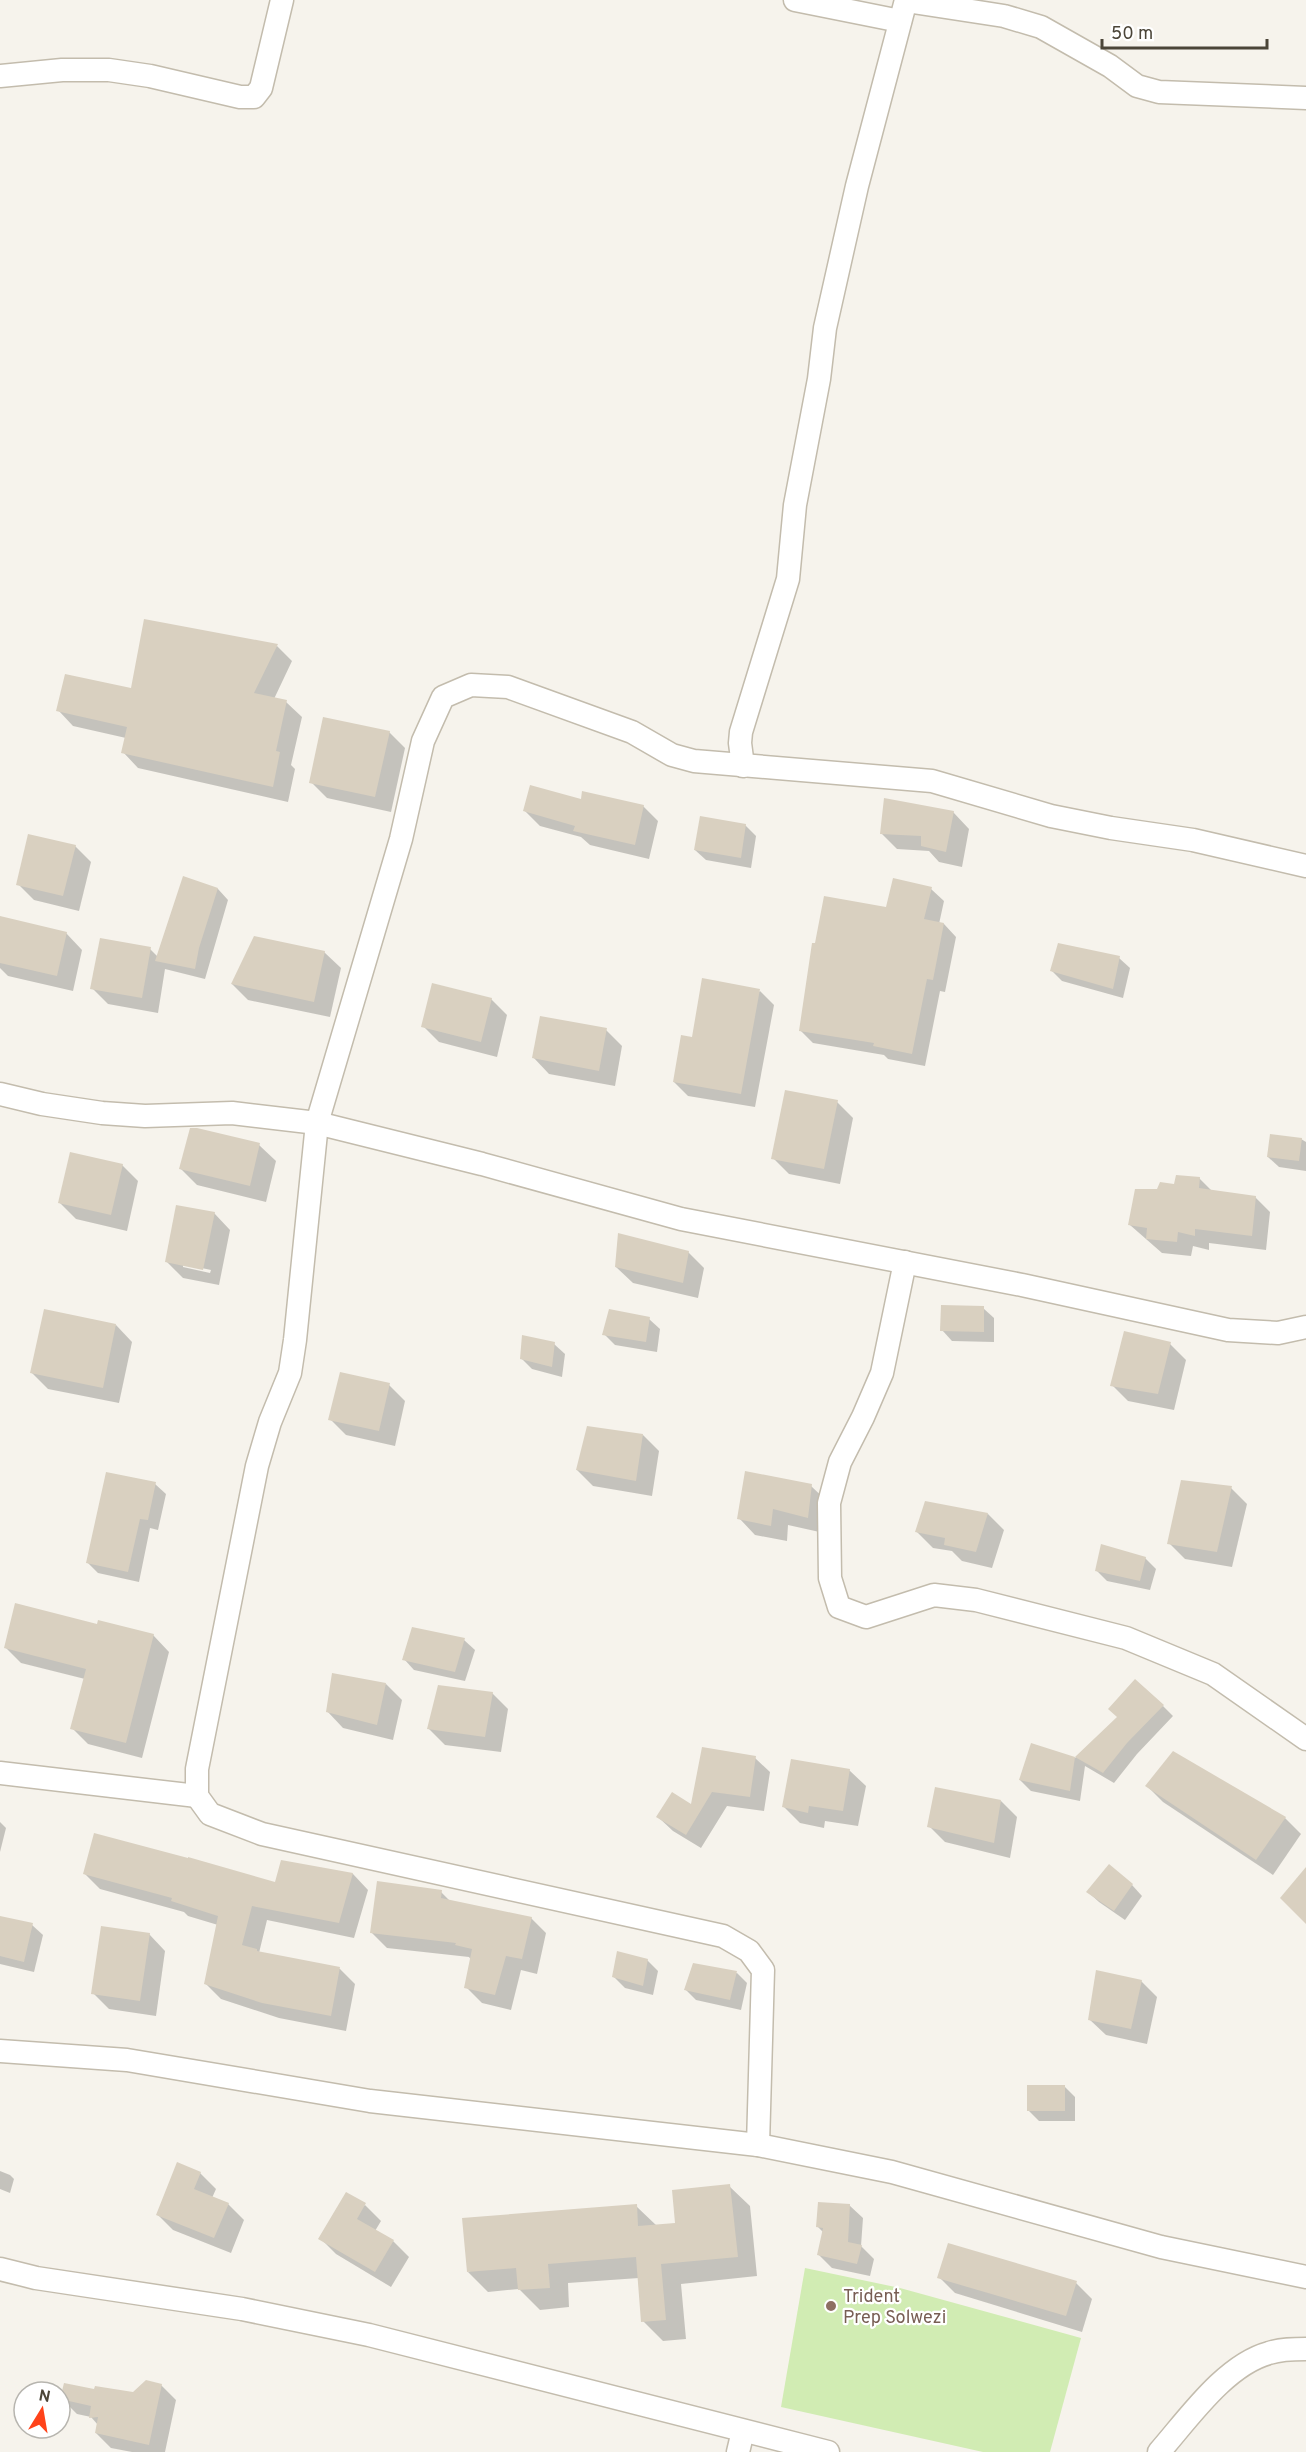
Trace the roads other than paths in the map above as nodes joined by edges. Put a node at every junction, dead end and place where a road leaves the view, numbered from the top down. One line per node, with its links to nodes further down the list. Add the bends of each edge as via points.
1 (282, 0): 4 (street, via 261,88 254,97 109,70)
2 (795, 0): 3 (street)
3 (904, 7): 5 (street, via 1004,16 1041,27 1137,86 1159,92); 6 (street, via 839,262 796,495 788,579 741,732)
4 (0, 76)
5 (1306, 98)
6 (743, 766): 7 (street, via 932,781 1051,816 1193,840); 9 (street, via 672,755 632,732 508,687 471,685 443,697 423,741 401,840)
7 (1306, 866)
8 (0, 1094): 9 (street, via 102,1113 232,1113)
9 (317, 1123): 10 (street, via 681,1219); 14 (street, via 290,1373 257,1466 197,1769)
10 (905, 1262): 11 (street, via 1228,1330 1278,1333); 12 (street, via 882,1373 840,1462 830,1503 830,1578 839,1607 866,1617 934,1595 975,1600 1126,1638 1213,1674)
11 (1306, 1327)
12 (1306, 1739)
13 (0, 1773): 14 (street)
14 (197, 1796): 16 (street, via 210,1814 262,1834 723,1936 749,1951 763,1970)
15 (0, 2051): 16 (street, via 127,2060 370,2101)
16 (758, 2145): 18 (street, via 892,2172 1161,2247)
17 (0, 2269): 20 (street, via 36,2278 242,2309 369,2336)
18 (1306, 2277)
19 (1306, 2349): 22 (street, via 1268,2353 1246,2363 1212,2391)
20 (741, 2442): 21 (street)
21 (828, 2452)
22 (1159, 2452)

